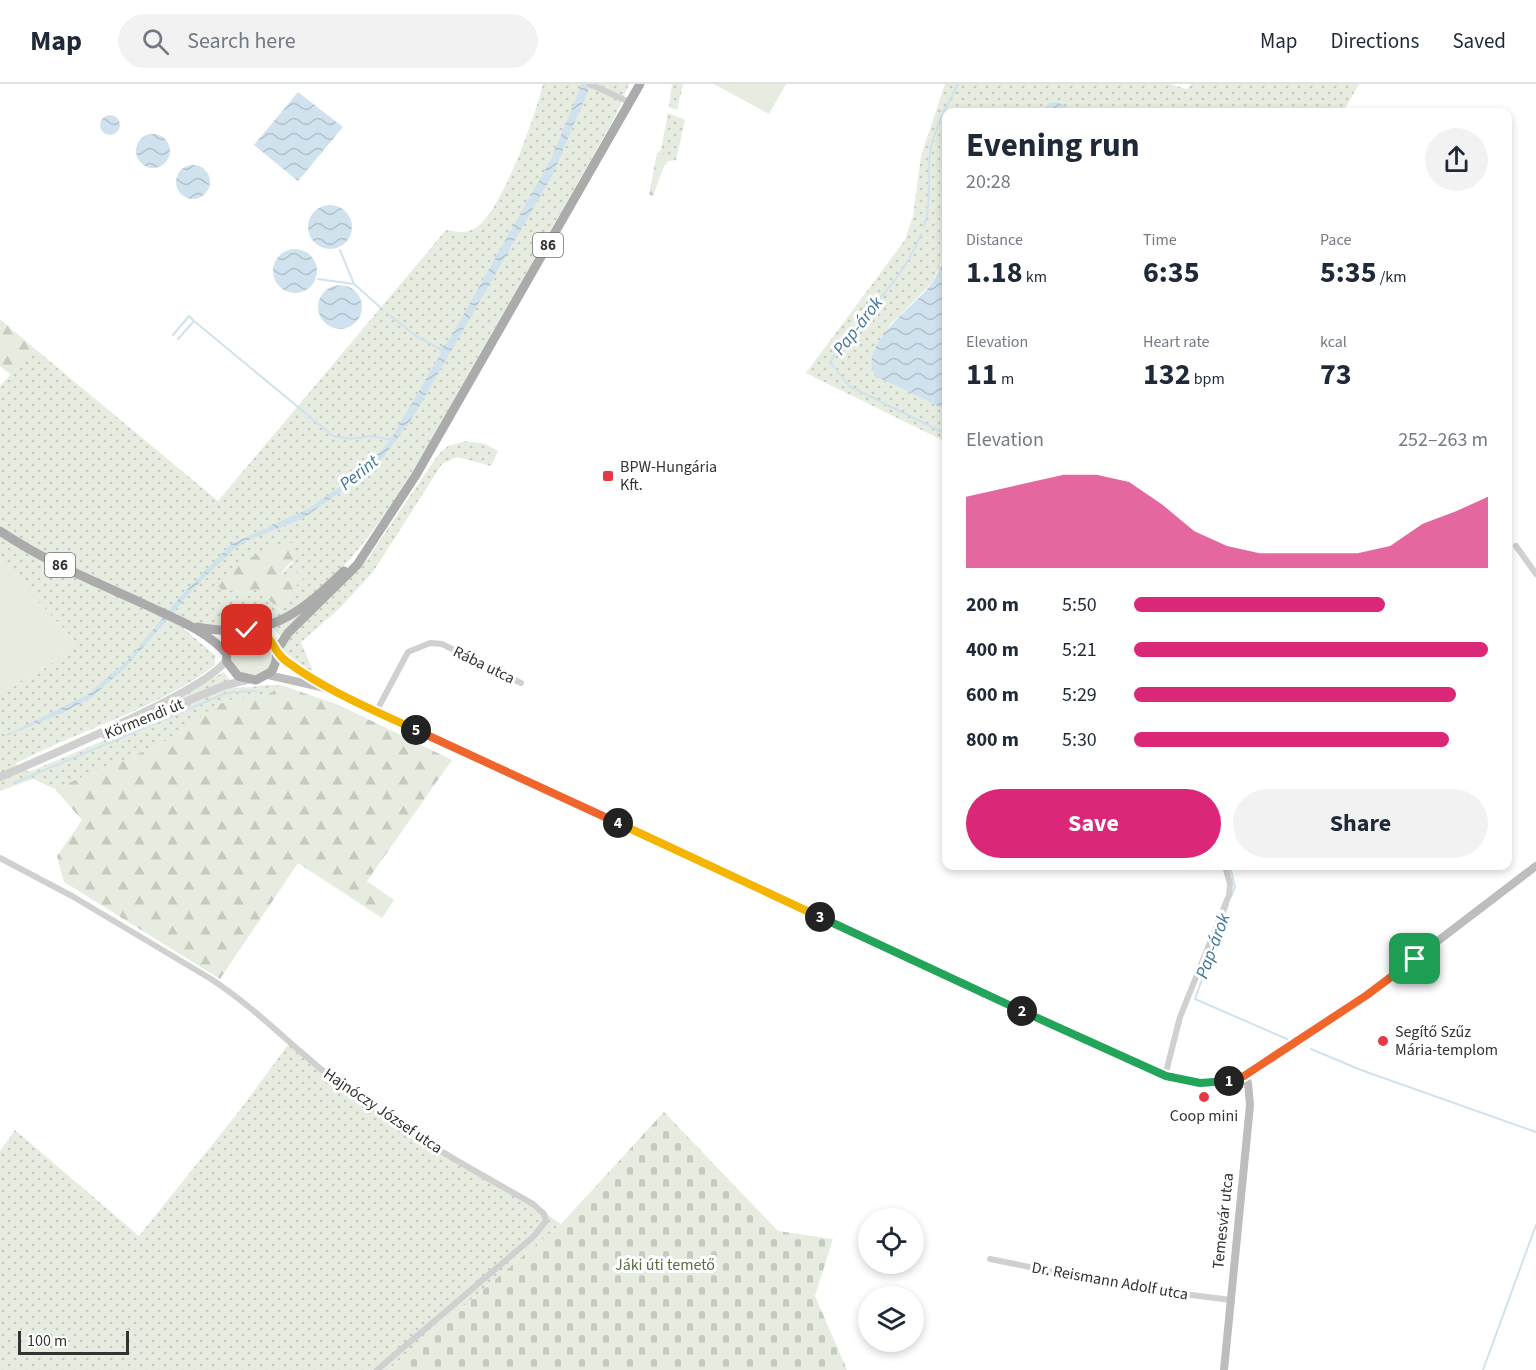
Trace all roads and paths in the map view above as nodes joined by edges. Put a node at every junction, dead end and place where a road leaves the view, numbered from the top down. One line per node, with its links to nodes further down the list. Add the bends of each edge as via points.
1 (590, 84): 3 (street)
2 (640, 84): 3 (main road, 86)
3 (629, 102): 5 (main road, 86, via 429,453)
4 (0, 531): 8 (main road, 86, via 54,562)
5 (380, 531): 9 (main road, 86, via 322,590 288,616); 10 (main road, 86, via 352,570 292,629)
6 (1516, 546): 7 (street)
7 (1536, 574)
8 (187, 624): 9 (main road, 86); 11 (main road, 86, via 215,641)
9 (252, 630): 10 (main road, via 270,637); 11 (main road, 86, via 231,640)
10 (277, 653): 12 (main road, 86, via 276,664); 15 (main road, via 301,673)
11 (227, 656): 13 (main road, 86, via 234,674); 17 (street, Körmendi út, via 222,667 200,682)
12 (268, 675): 13 (main road); 15 (main road, via 315,684)
13 (246, 680): 17 (street, Körmendi út)
14 (521, 683): 16 (street, Rába utca, via 442,644 430,643 408,652)
15 (344, 697): 16 (main road)
16 (376, 712): 22 (main road)
17 (42, 759): 18 (street, Körmendi út)
18 (0, 777)
19 (0, 858): 26 (street, Hajnóczy József utca, via 211,979 368,1105 540,1209 546,1221 533,1237)
20 (1536, 866): 23 (main road, via 1367,995)
21 (1226, 870): 22 (street, via 1229,895 1180,1017)
22 (1166, 1076): 23 (main road, via 1200,1083)
23 (1244, 1076): 25 (main road, Temesvár utca, via 1250,1105)
24 (990, 1259): 25 (street, Dr. Reismann Adolf utca, via 1128,1287)
25 (1231, 1300): 27 (main road, Temesvár utca)
26 (377, 1370)
27 (1224, 1370)

